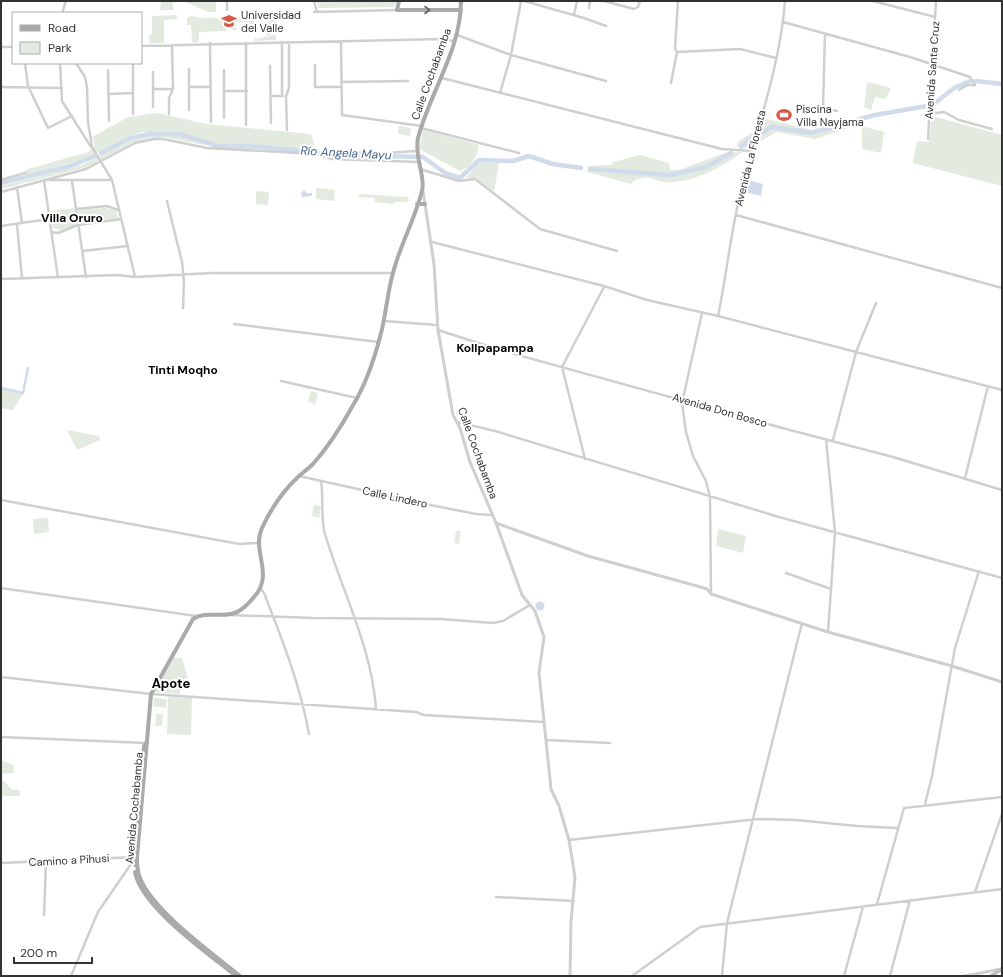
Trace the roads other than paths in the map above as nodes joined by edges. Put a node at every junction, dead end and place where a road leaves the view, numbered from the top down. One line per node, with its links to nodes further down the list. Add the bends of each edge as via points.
1 (66, 1): 20 (street)
2 (227, 1): 17 (street)
3 (314, 1): 18 (street, via 315,13)
4 (399, 1): 18 (main road)
5 (461, 1): 19 (main road, Calle Cochabamba)
6 (520, 1): 38 (street)
7 (524, 1): 21 (street)
8 (577, 1): 21 (street)
9 (590, 1): 16 (street)
10 (604, 1): 11 (street, via 634,9)
11 (640, 1)
12 (678, 1): 37 (street, via 675,48)
13 (785, 1): 23 (street, Avenida La Floresta)
14 (873, 1): 22 (street)
15 (936, 1): 22 (street, Avenida Santa Cruz)
16 (589, 8)
17 (227, 10)
18 (397, 10): 19 (main road, one-way to 19)
19 (461, 10): 26 (main road, Calle Cochabamba)
20 (62, 12)
21 (574, 15): 24 (street)
22 (935, 17): 44 (street, Avenida Santa Cruz)
23 (784, 22): 25 (street); 39 (street, Avenida La Floresta)
24 (606, 26)
25 (824, 34): 44 (street); 74 (street, via 823,108)
26 (457, 35): 28 (main road, Calle Cochabamba); 38 (street)
27 (341, 41): 28 (street); 30 (street); 54 (street)
28 (454, 41): 51 (main road, Calle Cochabamba)
29 (282, 42): 30 (street); 32 (street); 71 (street)
30 (289, 42): 71 (street, via 289,88)
31 (210, 43): 32 (street); 33 (street); 59 (street)
32 (246, 43): 66 (street)
33 (172, 44): 34 (street); 63 (street)
34 (142, 46)
35 (1, 47): 36 (street)
36 (12, 47)
37 (677, 52): 39 (street, via 740,49); 55 (street)
38 (511, 55): 53 (street); 68 (street)
39 (776, 58): 89 (street, Avenida La Floresta)
40 (25, 64): 56 (street)
41 (60, 64): 61 (street)
42 (77, 64): 88 (street, via 87,86)
43 (133, 64): 67 (street)
44 (933, 64): 64 (street, via 970,77 975,85 967,85); 77 (street, Avenida Santa Cruz)
45 (315, 65): 60 (street, via 315,87)
46 (270, 66): 70 (street)
47 (189, 69): 58 (street)
48 (108, 70): 69 (street)
49 (224, 70): 65 (street)
50 (153, 72): 62 (street)
51 (442, 78): 68 (street); 84 (main road, Calle Cochabamba)
52 (408, 81): 54 (street)
53 (606, 81)
54 (342, 82): 60 (street)
55 (671, 83)
56 (28, 86): 57 (street); 61 (street); 78 (street, via 48,128)
57 (1, 87)
58 (189, 87): 59 (street); 73 (street)
59 (210, 87): 81 (street)
60 (342, 87): 84 (street, via 342,115)
61 (62, 88): 78 (street, via 62,101)
62 (153, 89): 63 (street); 72 (street)
63 (173, 89): 76 (street, via 169,98)
64 (959, 90)
65 (224, 91): 66 (street); 79 (street)
66 (247, 91): 83 (street)
67 (133, 93): 69 (street); 75 (street)
68 (500, 93): 89 (street, via 722,149)
69 (108, 94): 80 (street)
70 (270, 96): 71 (street); 82 (street)
71 (284, 96): 86 (street)
72 (153, 107)
73 (189, 110)
74 (837, 111)
75 (133, 114)
76 (169, 114)
77 (929, 114): 85 (street, via 944,112 959,120); 87 (street, Avenida Santa Cruz)
78 (72, 116): 88 (street)
79 (224, 118)
80 (109, 121)
81 (211, 122)
82 (271, 123)
83 (246, 126)
84 (421, 127): 91 (street); 92 (main road, Calle Cochabamba)
85 (992, 129)
86 (288, 130)
87 (928, 139)
88 (92, 147): 93 (street)
89 (752, 151): 108 (street, Avenida La Floresta)
90 (338, 152): 92 (street)
91 (519, 153)
92 (417, 156): 93 (street, via 332,159 317,154 207,148 162,139 135,143); 94 (main road, Calle Cochabamba)
93 (101, 161): 97 (street, via 86,169); 98 (street)
94 (419, 169): 101 (main road, Calle Cochabamba); 119 (street, via 459,181 475,179 540,229)
95 (26, 173): 96 (street)
96 (1, 180)
97 (44, 180): 99 (street); 100 (street); 109 (street)
98 (112, 180): 99 (street); 107 (street)
99 (72, 181): 106 (street)
100 (17, 187): 102 (street); 111 (street)
101 (423, 189): 104 (main road); 105 (street, Calle Cochabamba)
102 (1, 192)
103 (168, 200): 121 (street)
104 (417, 204): 105 (main road); 120 (main road)
105 (425, 204): 116 (street, Calle Cochabamba)
106 (76, 209): 107 (street, via 107,206); 113 (street)
107 (118, 210): 110 (street)
108 (736, 216): 128 (street); 132 (street, Avenida La Floresta)
109 (49, 219): 111 (street); 115 (street)
110 (121, 219): 113 (street); 117 (street)
111 (22, 223): 112 (street)
112 (17, 224): 114 (street); 126 (street)
113 (78, 225): 115 (street, via 58,233); 118 (street)
114 (1, 226)
115 (51, 232): 124 (street)
116 (432, 242): 127 (street); 135 (street, Calle Cochabamba)
117 (128, 246): 118 (street); 123 (street)
118 (82, 251): 122 (street)
119 (617, 251)
120 (393, 273): 121 (street); 133 (main road)
121 (184, 275): 123 (street); 130 (street)
122 (86, 277): 123 (street); 124 (street)
123 (135, 277)
124 (58, 278): 126 (street)
125 (1, 279): 126 (street)
126 (22, 279)
127 (604, 286): 131 (street, via 647,300); 139 (street)
128 (1002, 288)
129 (876, 303): 138 (street)
130 (183, 308)
131 (702, 313): 132 (street); 144 (street)
132 (718, 316): 138 (street)
133 (384, 321): 135 (street); 137 (main road)
134 (234, 324): 137 (street)
135 (437, 325): 136 (street, Calle Cochabamba)
136 (438, 330): 139 (street, Avenida Don Bosco); 145 (street, Calle Cochabamba, via 453,415)
137 (378, 342): 143 (main road)
138 (856, 352): 141 (street); 147 (street)
139 (562, 367): 144 (street, Avenida Don Bosco); 148 (street)
140 (281, 381): 143 (street)
141 (988, 386): 142 (street); 150 (street)
142 (1002, 390)
143 (357, 398): 149 (main road, via 313,464)
144 (682, 399): 146 (street, Avenida Don Bosco); 153 (street, via 686,432)
145 (457, 422): 148 (street); 155 (street, Calle Cochabamba)
146 (826, 440): 147 (street, Avenida Don Bosco); 157 (street)
147 (833, 440): 150 (street, Avenida Don Bosco)
148 (585, 459): 153 (street)
149 (299, 476): 151 (street, Calle Lindero); 158 (main road, via 261,529)
150 (965, 478): 152 (street, Avenida Don Bosco)
151 (321, 482): 155 (street, Calle Lindero, via 476,514); 170 (street, via 324,532)
152 (1002, 490)
153 (710, 497): 157 (street); 165 (street)
154 (1, 500): 158 (street, via 239,544)
155 (492, 515): 156 (street, Calle Cochabamba)
156 (496, 523): 165 (street, via 588,556 702,588); 166 (street, Calle Cochabamba, via 522,595)
157 (835, 532): 159 (street); 164 (street)
158 (258, 543): 163 (main road, via 263,567)
159 (979, 571): 161 (street); 173 (street)
160 (786, 573): 164 (street)
161 (1002, 578)
162 (1, 588): 168 (street)
163 (261, 589): 167 (main road, via 243,608); 169 (street)
164 (831, 589): 172 (street)
165 (711, 594): 171 (street)
166 (530, 605): 170 (street, via 503,621 493,623 441,619); 179 (street, Calle Cochabamba, via 538,615 544,637 539,673)
167 (230, 614): 168 (main road); 169 (street)
168 (196, 616): 176 (main road, Avenida Cochabamba)
169 (273, 616): 170 (street); 177 (street)
170 (355, 619): 178 (street)
171 (802, 623): 172 (street); 188 (street)
172 (828, 632): 173 (street)
173 (952, 666): 175 (street); 186 (street)
174 (1, 677): 176 (street)
175 (1002, 682)
176 (151, 694): 177 (street); 183 (main road, Avenida Cochabamba)
177 (304, 705): 178 (street); 180 (street)
178 (376, 709): 179 (street, via 424,715)
179 (544, 722): 182 (street, Calle Cochabamba)
180 (309, 734)
181 (1, 737): 183 (street)
182 (546, 740): 184 (street); 190 (street, Calle Cochabamba, via 551,789)
183 (147, 743): 191 (main road, Avenida Cochabamba, via 144,746)
184 (610, 743)
185 (1002, 797): 186 (street)
186 (925, 804): 189 (street, via 904,808)
187 (1002, 814): 196 (street)
188 (754, 820): 189 (street, via 796,820); 190 (street); 203 (street)
189 (897, 828): 200 (street)
190 (569, 840): 199 (street, Calle Cochabamba, via 575,877)
191 (136, 857): 192 (street, Camino a Pihusi); 194 (main road, Avenida Cochabamba)
192 (46, 862): 193 (street, Camino a Pihusi); 202 (street)
193 (1, 863)
194 (136, 863): 205 (street, via 131,864 98,912); 206 (main road, Avenida Cochabamba, via 140,886 163,915); 207 (main road, Avenida Cochabamba, via 142,883 165,912)
195 (1002, 889): 196 (street)
196 (975, 892): 198 (street)
197 (496, 897): 199 (street)
198 (910, 900): 200 (street); 212 (street)
199 (574, 901): 208 (street, Calle Cochabamba)
200 (877, 904): 201 (street)
201 (863, 906): 203 (street); 211 (street)
202 (44, 914)
203 (727, 923): 209 (street, via 700,927); 210 (street)
204 (1002, 969): 213 (street); 214 (main road)
205 (71, 976)
206 (236, 976)
207 (240, 976)
208 (570, 976)
209 (632, 976)
210 (722, 976)
211 (844, 976)
212 (890, 976)
213 (965, 976)
214 (991, 976)

